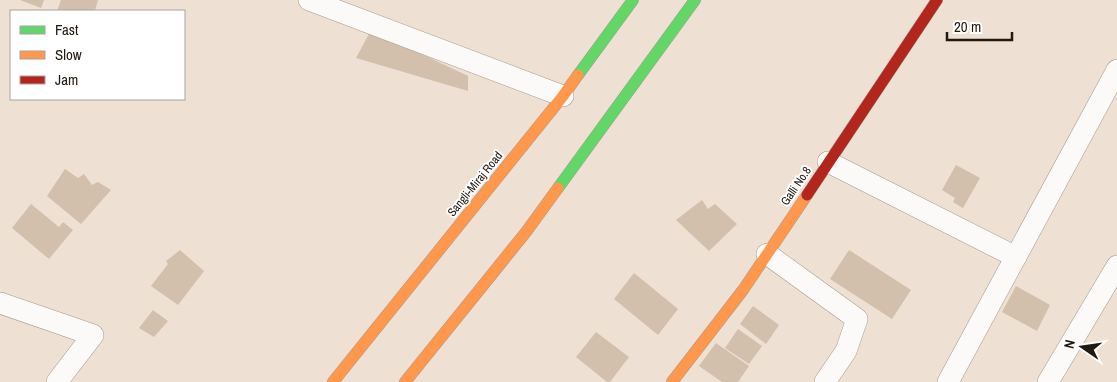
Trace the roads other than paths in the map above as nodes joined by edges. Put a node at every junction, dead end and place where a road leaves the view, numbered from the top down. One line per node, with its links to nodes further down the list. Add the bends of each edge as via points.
1 (310, 0): 6 (street)
2 (633, 0): 6 (main road, Sangli-Miraj Road)
3 (695, 0): 14 (main road, via 526,232)
4 (937, 0): 7 (main road, Galli No.8)
5 (1117, 70): 9 (street)
6 (563, 96): 13 (main road, Sangli-Miraj Road)
7 (828, 162): 8 (main road, Galli No.8); 9 (street)
8 (767, 254): 15 (main road, Galli No.8); 16 (street, via 857,318 846,351)
9 (1016, 257): 17 (street)
10 (1117, 266): 18 (street)
11 (0, 303): 12 (street, via 93,334)
12 (57, 382)
13 (333, 382)
14 (405, 382)
15 (672, 382)
16 (825, 382)
17 (948, 382)
18 (1048, 382)

